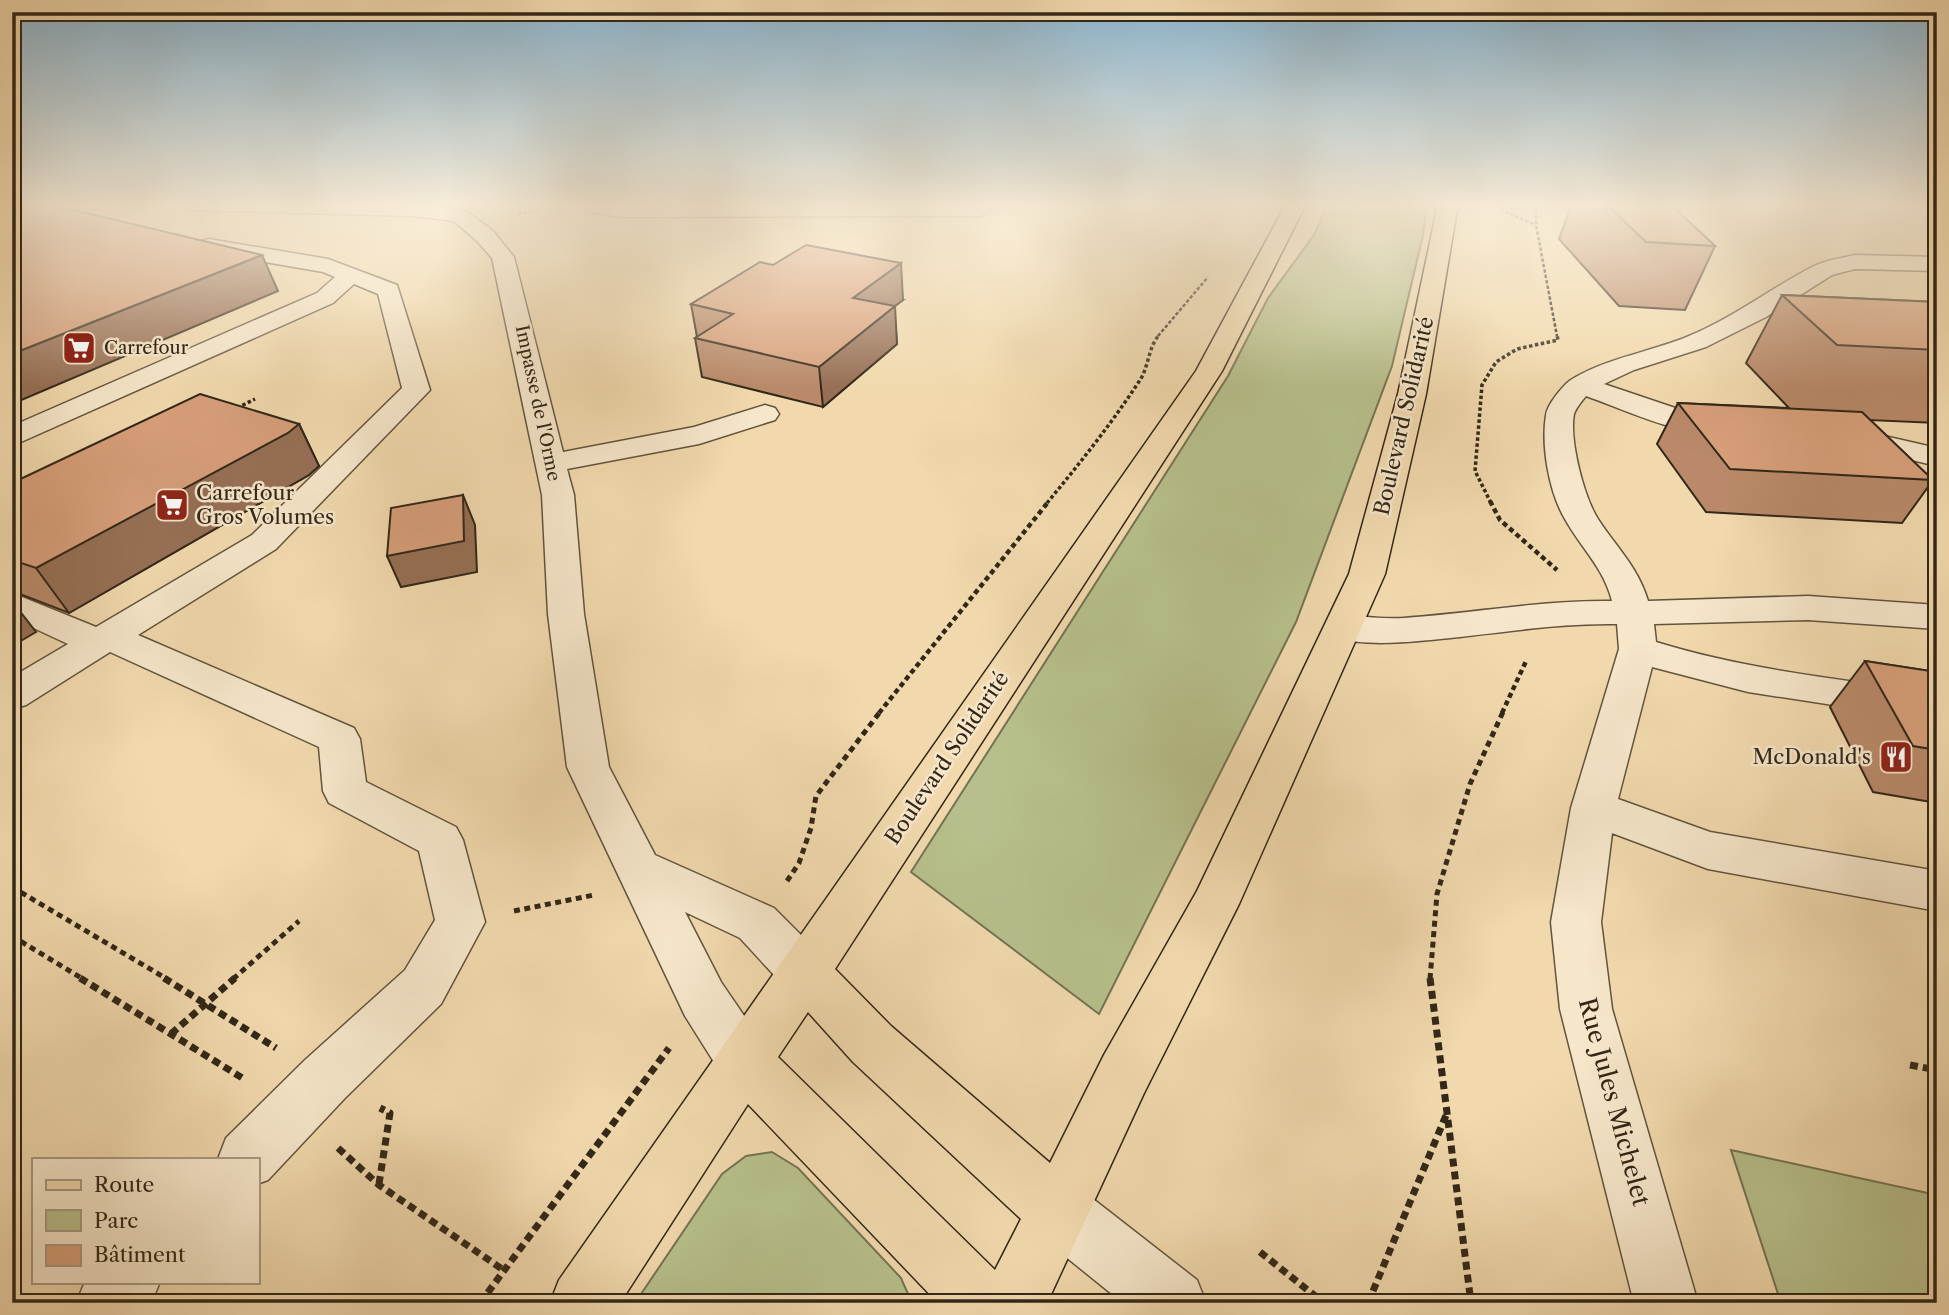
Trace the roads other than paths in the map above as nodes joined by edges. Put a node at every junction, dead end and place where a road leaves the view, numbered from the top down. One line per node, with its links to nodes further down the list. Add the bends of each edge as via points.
1 (311, 265): 6 (street)
2 (505, 265): 13 (street, Impasse de l'Orme)
3 (1264, 265): 24 (main road, Boulevard Solidarité, via 1209,371)
4 (1436, 265): 16 (main road, Boulevard Solidarité, via 1412,394 1367,574)
5 (1842, 265): 7 (street, via 1824,270 1697,342 1625,364)
6 (349, 273): 11 (street, via 325,298); 18 (street, via 389,290 416,390 264,542)
7 (1580, 385): 9 (street, via 1692,423); 17 (street, via 1560,413 1566,477 1576,509 1621,575)
8 (765, 414): 13 (street, via 699,435)
9 (1744, 429)
10 (1819, 433): 12 (street, via 1881,442)
11 (12, 437)
12 (1937, 457)
13 (552, 463): 22 (street, Impasse de l'Orme, via 566,614 588,767)
14 (12, 604): 18 (street)
15 (1937, 617): 17 (street, via 1808,608)
16 (1343, 628): 17 (street, via 1401,631 1575,612); 27 (main road, Boulevard Solidarité, via 1215,904)
17 (1635, 631): 20 (street, via 1678,663); 21 (street, Rue Jules Michelet)
18 (104, 640): 19 (street); 26 (street, via 339,739 345,791 440,840 460,922 423,986)
19 (12, 695)
20 (1937, 707)
21 (1593, 808): 23 (street, via 1709,850); 34 (street, Rue Jules Michelet, via 1576,922 1586,1009)
22 (624, 881): 24 (street, via 757,923); 25 (street, Impasse de l'Orme)
23 (1937, 891)
24 (803, 971): 25 (main road, Boulevard Solidarité); 27 (main road, via 872,1044)
25 (743, 1060): 30 (main road, Boulevard Solidarité); 31 (main road)
26 (248, 1158)
27 (1057, 1210): 32 (main road, Boulevard Solidarité); 33 (street)
28 (126, 1284): 29 (street)
29 (108, 1303)
30 (582, 1303)
31 (983, 1303)
32 (1013, 1303)
33 (1174, 1303)
34 (1666, 1303)

